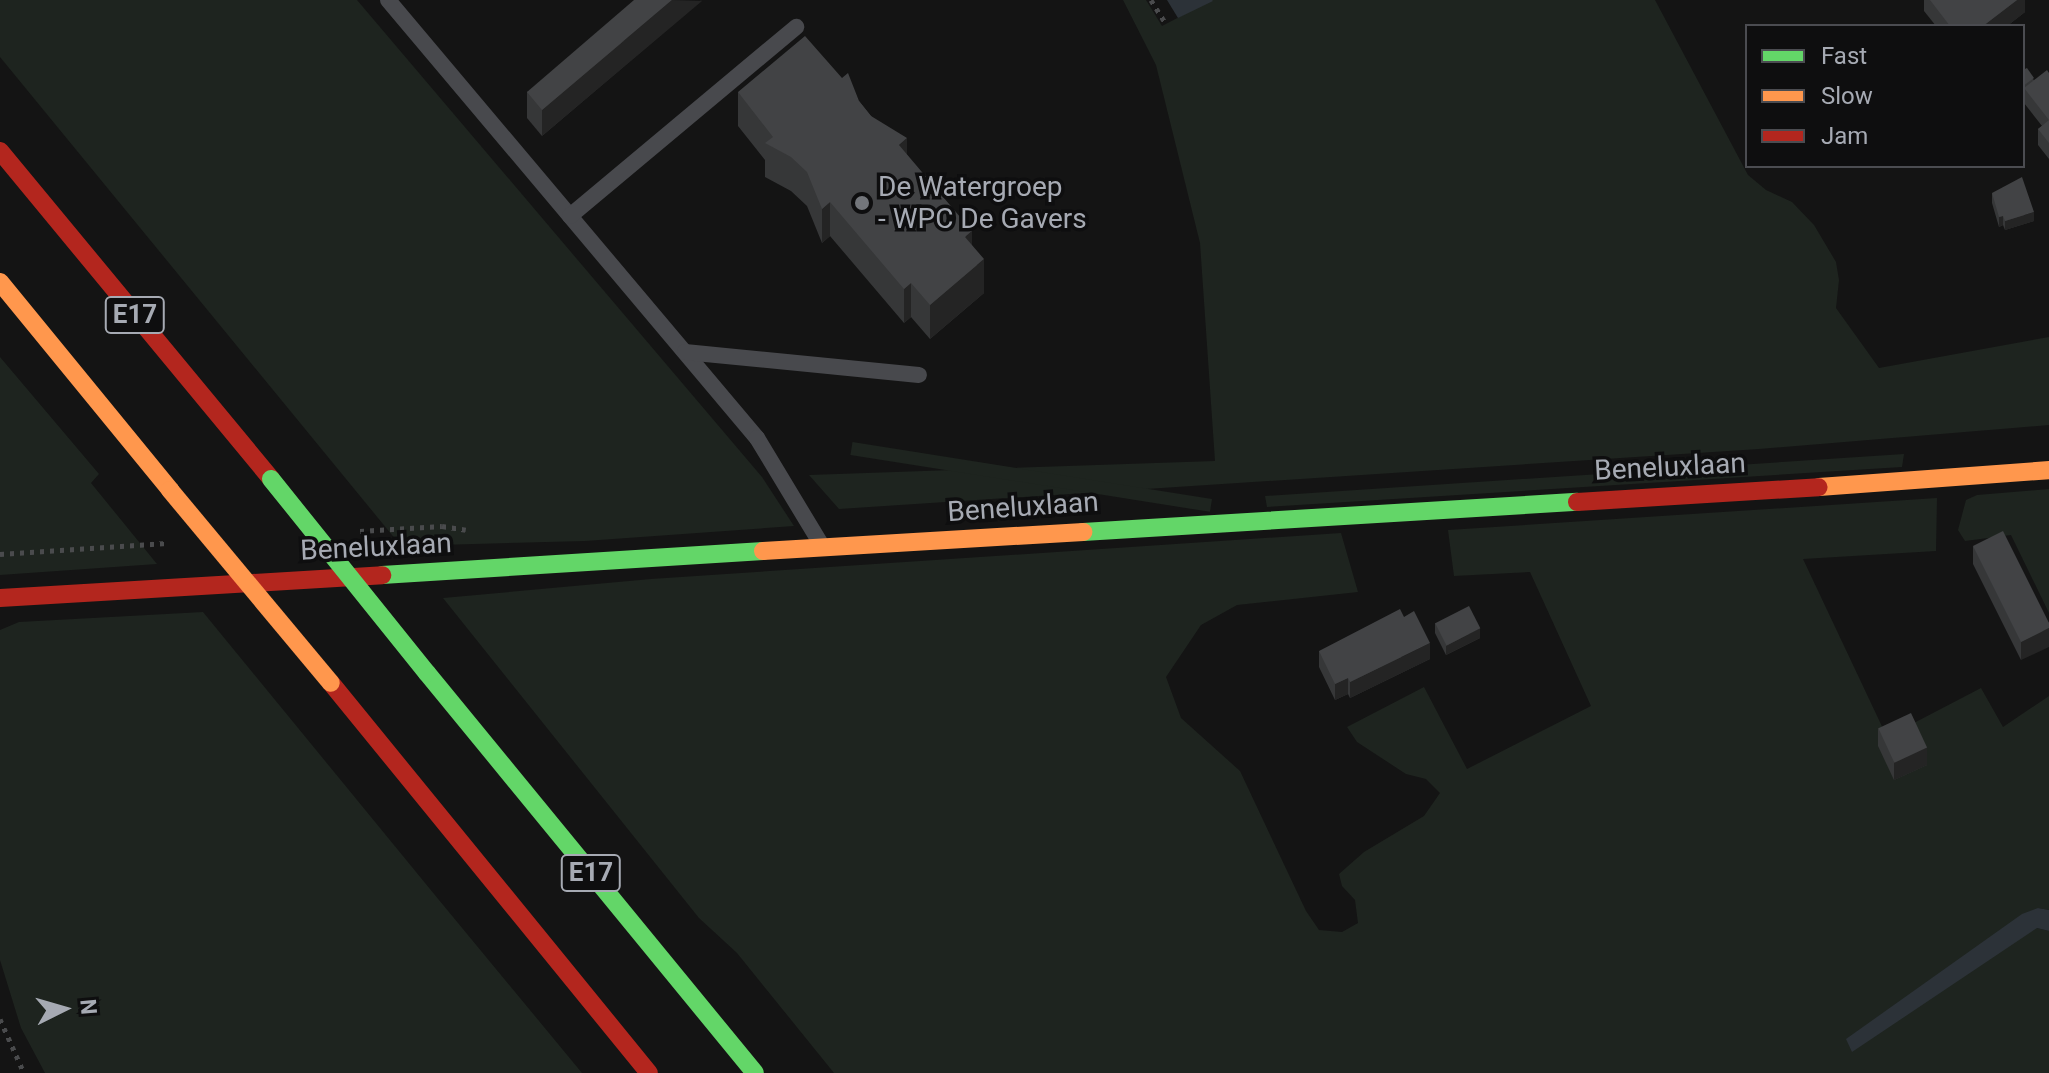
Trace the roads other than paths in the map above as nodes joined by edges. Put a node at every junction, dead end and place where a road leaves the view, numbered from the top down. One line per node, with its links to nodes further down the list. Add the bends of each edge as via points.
1 (388, 0): 4 (lane)
2 (796, 27): 4 (lane)
3 (0, 151): 12 (main road, E17, bridge)
4 (570, 216): 6 (lane)
5 (0, 282): 11 (main road, bridge)
6 (685, 352): 7 (lane); 9 (lane, via 757,438)
7 (919, 375)
8 (2049, 470): 9 (main road, Beneluxlaan)
9 (824, 548): 10 (main road, Beneluxlaan)
10 (0, 598)
11 (649, 1073)
12 (755, 1073)

